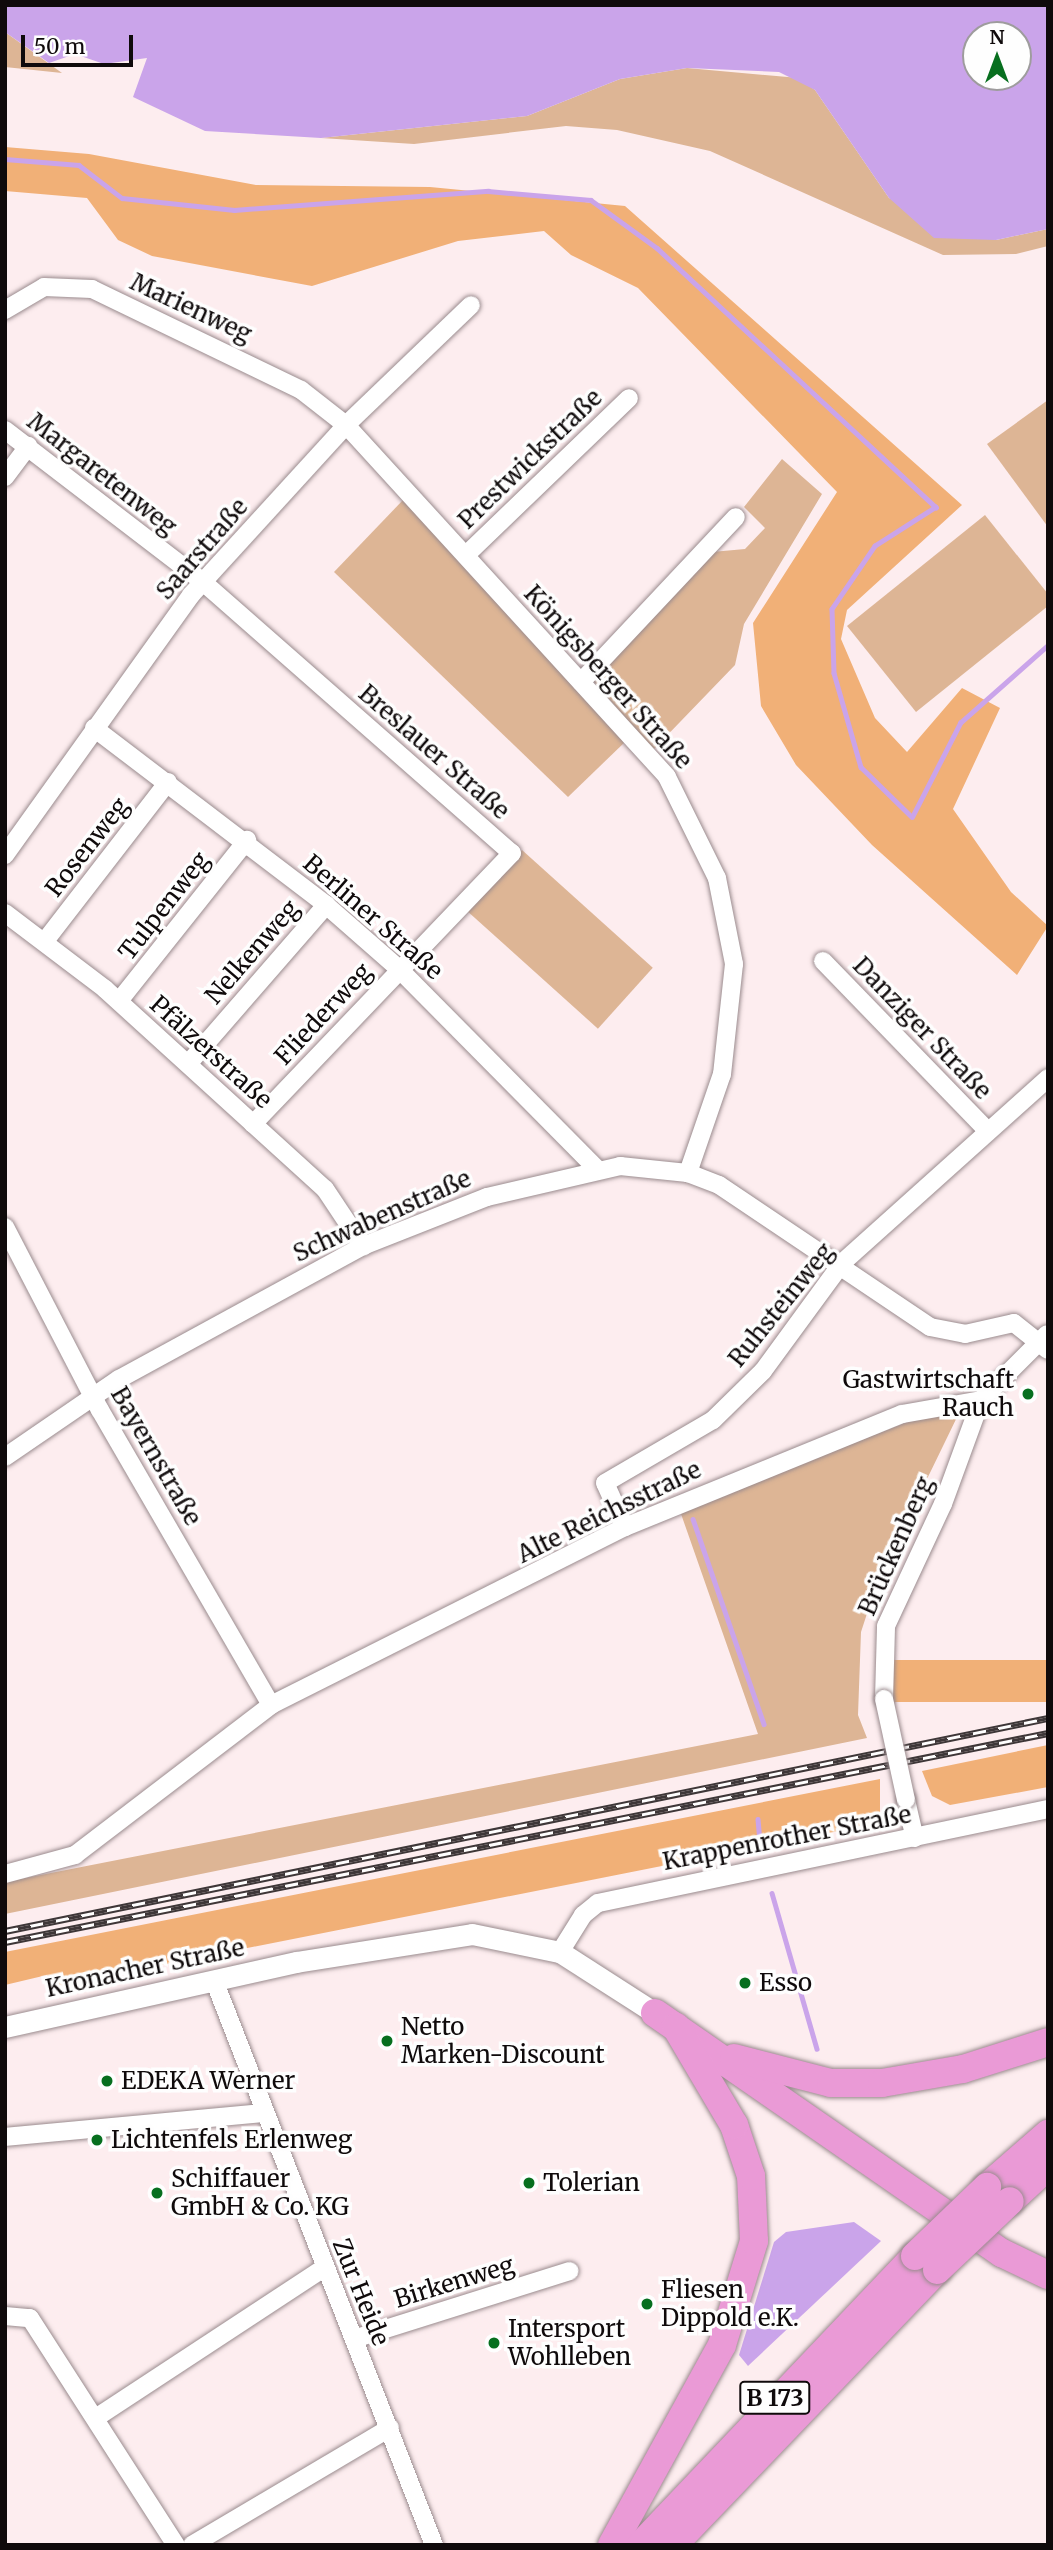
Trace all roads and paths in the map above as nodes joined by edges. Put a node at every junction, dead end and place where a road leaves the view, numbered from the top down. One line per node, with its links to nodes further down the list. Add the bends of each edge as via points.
1 (471, 305): 4 (street, Saarstraße)
2 (5, 310): 4 (street, Marienweg, via 44,287 92,289 252,363)
3 (629, 398): 9 (street, Prestwickstraße)
4 (346, 425): 9 (street, Königsberger Straße); 10 (street, Saarstraße)
5 (5, 430): 6 (street, Margaretenweg)
6 (28, 446): 7 (street); 10 (street, Margaretenweg)
7 (5, 477)
8 (736, 517): 11 (street)
9 (466, 555): 11 (street, Königsberger Straße)
10 (203, 582): 12 (street, Saarstraße); 20 (street, Breslauer Straße, via 512,853)
11 (581, 682): 27 (street, Königsberger Straße, via 689,812 727,914 734,1010 722,1074)
12 (94, 728): 13 (street, Berliner Straße); 15 (street, Saarstraße)
13 (168, 782): 14 (street, Berliner Straße); 18 (street, Rosenweg)
14 (247, 840): 16 (street, Berliner Straße); 21 (street, Tulpenweg)
15 (5, 855)
16 (326, 905): 20 (street, Berliner Straße); 22 (street, Nelkenweg)
17 (5, 913): 18 (street, Pfälzerstraße)
18 (45, 941): 21 (street, Pfälzerstraße)
19 (823, 961): 25 (street, Danziger Straße)
20 (399, 969): 24 (street, Fliederweg); 26 (street, Berliner Straße)
21 (119, 1001): 22 (street, Pfälzerstraße)
22 (188, 1064): 24 (street, Pfälzerstraße)
23 (1048, 1078): 25 (street, Ruhsteinweg)
24 (253, 1124): 29 (street, Pfälzerstraße, via 324,1189)
25 (986, 1129): 30 (street, Ruhsteinweg)
26 (596, 1168): 27 (street, Schwabenstraße, via 642,1165); 29 (street, Schwabenstraße, via 487,1197)
27 (688, 1173): 30 (street, Schwabenstraße, via 755,1206)
28 (5, 1227): 32 (street, Bayernstraße)
29 (363, 1246): 32 (street, Schwabenstraße)
30 (842, 1263): 31 (street, Schwabenstraße, via 946,1334 1014,1323); 35 (street, Ruhsteinweg, via 763,1371 713,1420 605,1483)
31 (1045, 1342): 33 (street, Brückenberg)
32 (93, 1395): 34 (street, Schwabenstraße); 36 (street, Bayernstraße)
33 (981, 1399): 35 (street, Alte Reichsstraße, via 902,1413); 38 (street, Brückenberg, bridge, via 943,1504 886,1626 884,1699)
34 (5, 1457)
35 (625, 1527): 36 (street, Alte Reichsstraße)
36 (271, 1705): 39 (street, Alte Reichsstraße, via 195,1759 106,1837 75,1855)
37 (1048, 1809): 38 (street, Krappenrother Straße)
38 (915, 1838): 40 (street, Krappenrother Straße, via 598,1903 583,1915)
39 (5, 1874)
40 (560, 1951): 41 (street, Kronacher Straße, via 472,1934); 42 (street)
41 (214, 1980): 43 (street, Kronacher Straße); 46 (street, Zur Heide)
42 (665, 2020): 45 (highway); 62 (highway, via 734,2125 751,2176 754,2241 722,2345)
43 (5, 2027)
44 (1048, 2042): 45 (highway, via 936,2076 857,2084 786,2073)
45 (706, 2049): 54 (highway, via 1002,2253)
46 (265, 2113): 48 (street); 52 (street, Zur Heide)
47 (1048, 2134): 50 (highway, B 173)
48 (5, 2137)
49 (1048, 2166): 50 (highway, B 173)
50 (999, 2194): 51 (highway, B 173, bridge)
51 (926, 2263): 63 (highway, B 173); 64 (highway, B 173)
52 (324, 2267): 56 (street, Zur Heide); 57 (street)
53 (570, 2271): 56 (street, Birkenweg)
54 (1048, 2275)
55 (5, 2316): 57 (street, via 30,2318)
56 (354, 2339): 58 (street, Zur Heide)
57 (97, 2417): 59 (street)
58 (390, 2428): 60 (street); 61 (street, Zur Heide)
59 (176, 2545)
60 (192, 2545)
61 (434, 2545)
62 (612, 2545)
63 (641, 2545)
64 (673, 2545)

